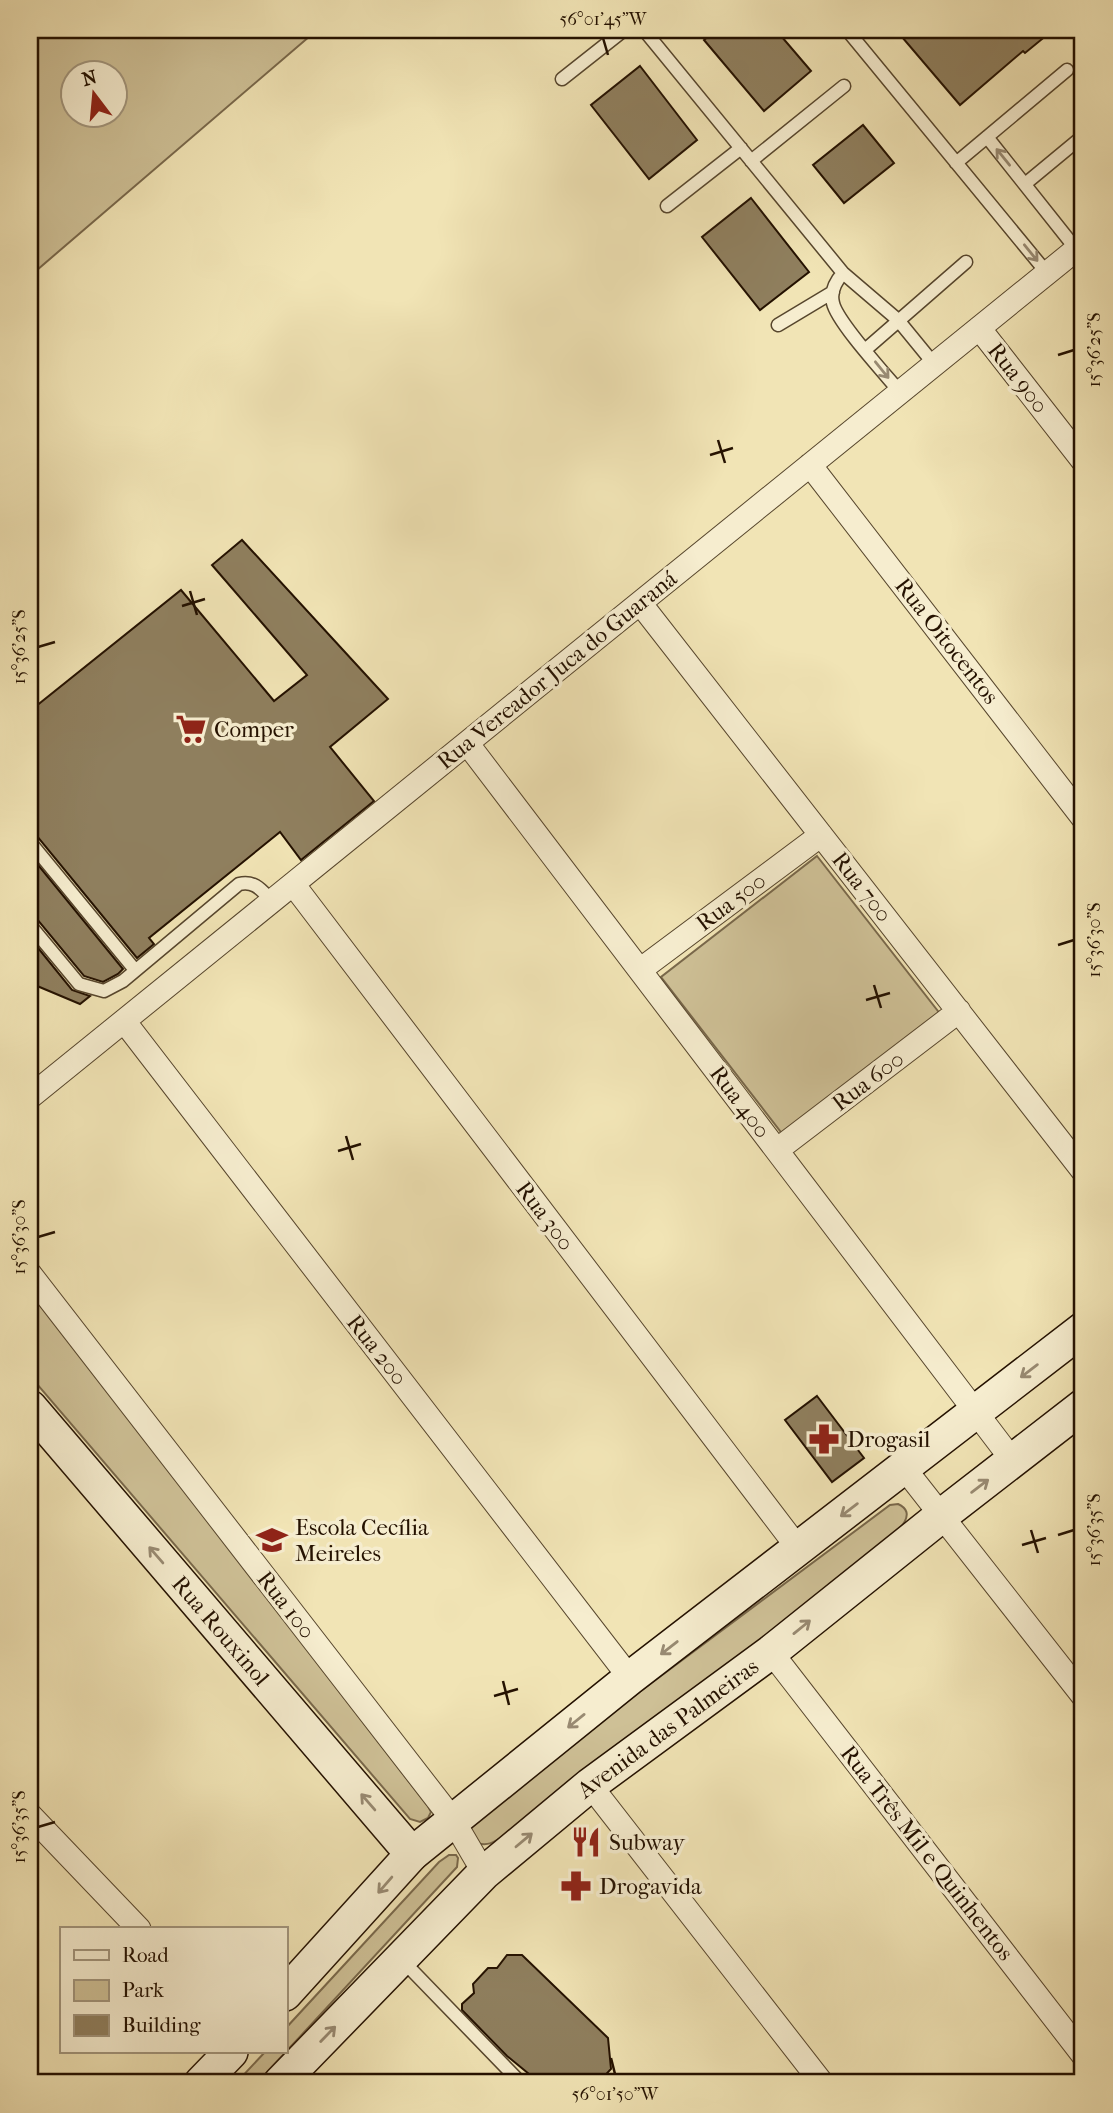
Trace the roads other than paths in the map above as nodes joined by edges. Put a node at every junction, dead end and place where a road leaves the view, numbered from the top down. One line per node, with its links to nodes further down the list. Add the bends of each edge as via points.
1 (624, 30): 5 (lane)
2 (847, 30): 11 (lane)
3 (647, 31): 9 (lane)
4 (1067, 70): 8 (lane)
5 (562, 79)
6 (844, 86): 10 (lane)
7 (1083, 136): 12 (lane)
8 (987, 137): 11 (lane); 12 (lane, one-way to 8)
9 (741, 148): 10 (lane); 13 (lane)
10 (751, 161): 16 (lane)
11 (956, 163): 17 (lane, one-way to 17)
12 (1025, 184): 14 (lane)
13 (667, 206)
14 (1080, 246): 17 (street, Rua Vereador Juca do Guaraná)
15 (966, 262): 19 (lane)
16 (843, 273): 18 (lane); 19 (lane)
17 (1047, 273): 21 (street, Rua Vereador Juca do Guaraná)
18 (833, 292): 20 (lane); 22 (lane, via 839,318)
19 (898, 320): 22 (lane); 23 (lane)
20 (778, 325)
21 (979, 328): 23 (street, Rua Vereador Juca do Guaraná); 25 (street, Rua 900)
22 (865, 350): 24 (lane, one-way to 24)
23 (934, 364): 24 (street, Rua Vereador Juca do Guaraná)
24 (900, 392): 26 (street, Rua Vereador Juca do Guaraná)
25 (1083, 461)
26 (810, 465): 27 (street, Rua Vereador Juca do Guaraná); 29 (street, Rua Oitocentos)
27 (640, 603): 28 (street, Rua Vereador Juca do Guaraná); 30 (street, Rua 700)
28 (467, 743): 32 (street, Rua Vereador Juca do Guaraná); 36 (street, Rua 400)
29 (1083, 818)
30 (821, 835): 36 (street, Rua 500); 37 (street, Rua 700)
31 (30, 842): 35 (lane)
32 (293, 884): 33 (street, Rua Vereador Juca do Guaraná); 50 (street, Rua 300)
33 (272, 901): 35 (lane, via 257,886 239,884); 38 (street, Rua Vereador Juca do Guaraná)
34 (30, 925): 35 (lane, via 79,984 104,991)
35 (135, 970)
36 (640, 970): 40 (street, Rua 400)
37 (958, 1011): 40 (street, Rua 600); 41 (street, Rua 700)
38 (124, 1021): 39 (street, Rua Vereador Juca do Guaraná); 52 (street, Rua 200)
39 (30, 1097)
40 (777, 1150): 46 (street, Rua 400)
41 (1083, 1171)
42 (30, 1274): 56 (street, Rua 100)
43 (1083, 1329): 46 (street, one-way to 46)
44 (1083, 1406): 47 (street, Avenida das Palmeiras)
45 (30, 1408): 57 (street, Rua Rouxinol, one-way to 45)
46 (975, 1412): 47 (street, Rua 400); 48 (street)
47 (1013, 1461): 49 (street, Avenida das Palmeiras, one-way to 47)
48 (904, 1468): 49 (street); 50 (street, one-way to 50)
49 (941, 1516): 51 (street, Avenida das Palmeiras, one-way to 49); 53 (street)
50 (798, 1548): 52 (street, one-way to 52)
51 (771, 1652): 54 (street, Avenida das Palmeiras); 63 (street, Rua Três Mil e Quinhentos)
52 (630, 1678): 56 (street, one-way to 56)
53 (1083, 1696)
54 (590, 1785): 58 (street, Avenida das Palmeiras, one-way to 54); 67 (street)
55 (30, 1815): 59 (street)
56 (453, 1820): 57 (street); 58 (street, Rua 100)
57 (412, 1854): 61 (street, one-way to 61)
58 (484, 1873): 60 (street, Avenida das Palmeiras)
59 (137, 1927)
60 (401, 1959): 65 (street, Avenida das Palmeiras, one-way to 60); 66 (lane)
61 (287, 1992)
62 (229, 2054): 64 (street)
63 (1083, 2055)
64 (201, 2083)
65 (281, 2083)
66 (521, 2083)
67 (822, 2083)

